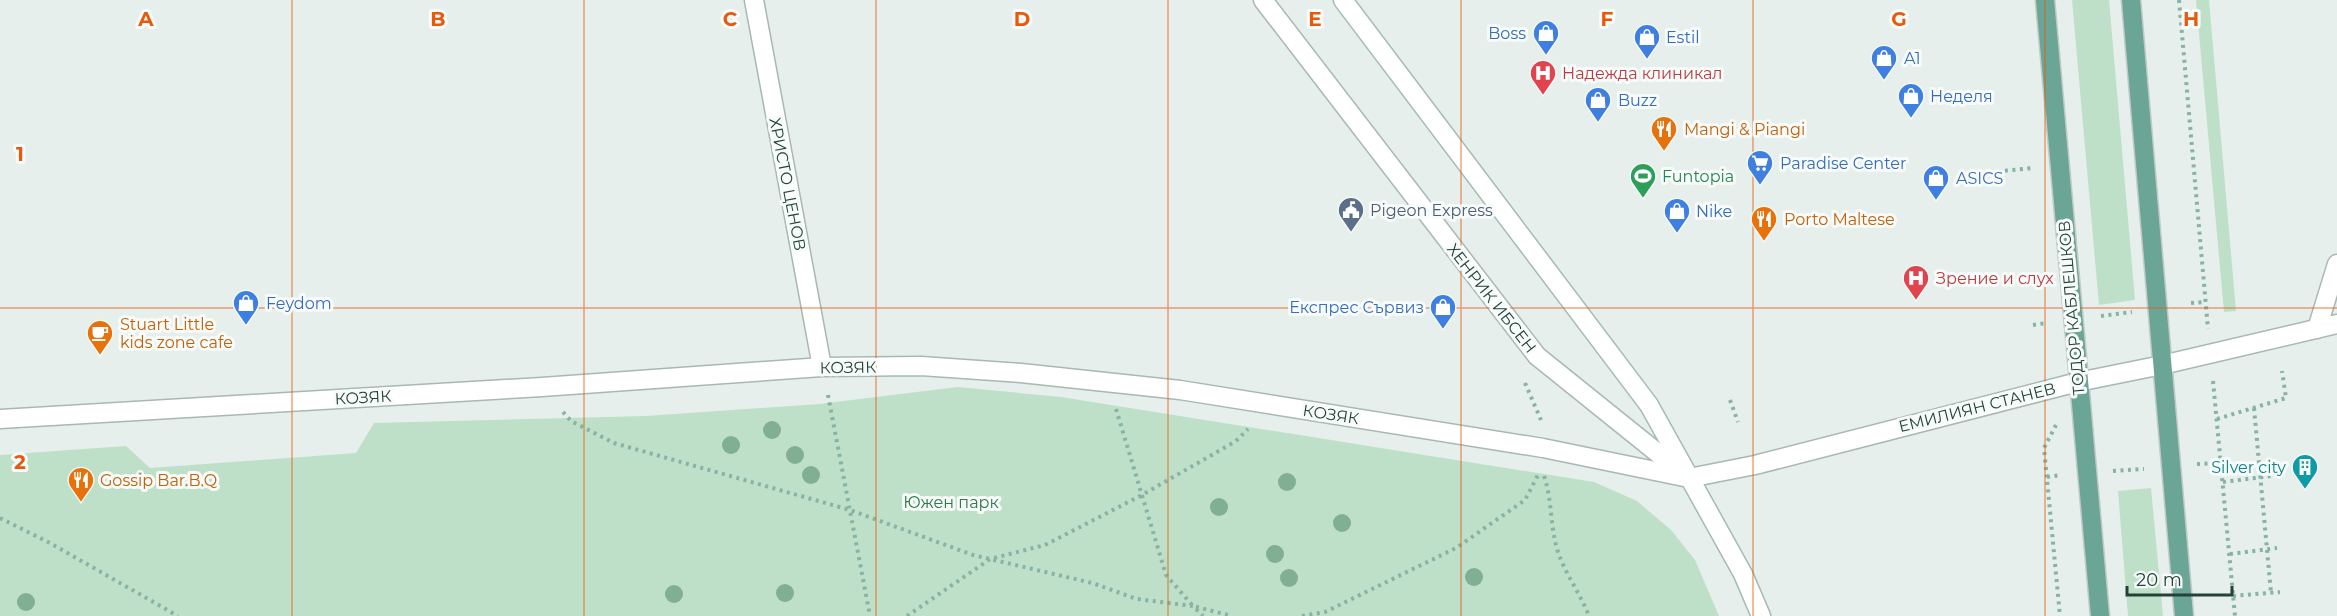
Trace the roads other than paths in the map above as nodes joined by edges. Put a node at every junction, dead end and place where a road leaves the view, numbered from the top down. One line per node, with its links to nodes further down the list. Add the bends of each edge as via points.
1 (754, 0): 10 (street, ХРИСТО ЦЕНОВ)
2 (1263, 0): 13 (street, ХЕНРИК ИБСЕН, via 1537,356)
3 (1343, 0): 13 (street, ХЕНРИК ИБСЕН, via 1648,405)
4 (2044, 0): 11 (main road, ТОДОР КАБЛЕШКОВ)
5 (2131, 0): 9 (main road)
6 (2337, 264): 8 (street)
7 (2337, 324): 8 (street, ЕМИЛИЯН СТАНЕВ)
8 (2317, 329): 9 (street, ЕМИЛИЯН СТАНЕВ)
9 (2162, 365): 11 (street, ЕМИЛИЯН СТАНЕВ); 16 (main road)
10 (822, 367): 12 (street, КОЗЯК); 13 (street, КОЗЯК, via 921,366 1180,390 1543,448)
11 (2078, 381): 13 (street, ЕМИЛИЯН СТАНЕВ, via 1755,465); 15 (main road, ТОДОР КАБЛЕШКОВ)
12 (0, 419)
13 (1689, 478): 14 (street, ХЕНРИК ИБСЕН, via 1743,574)
14 (1761, 616)
15 (2100, 616)
16 (2184, 616)

